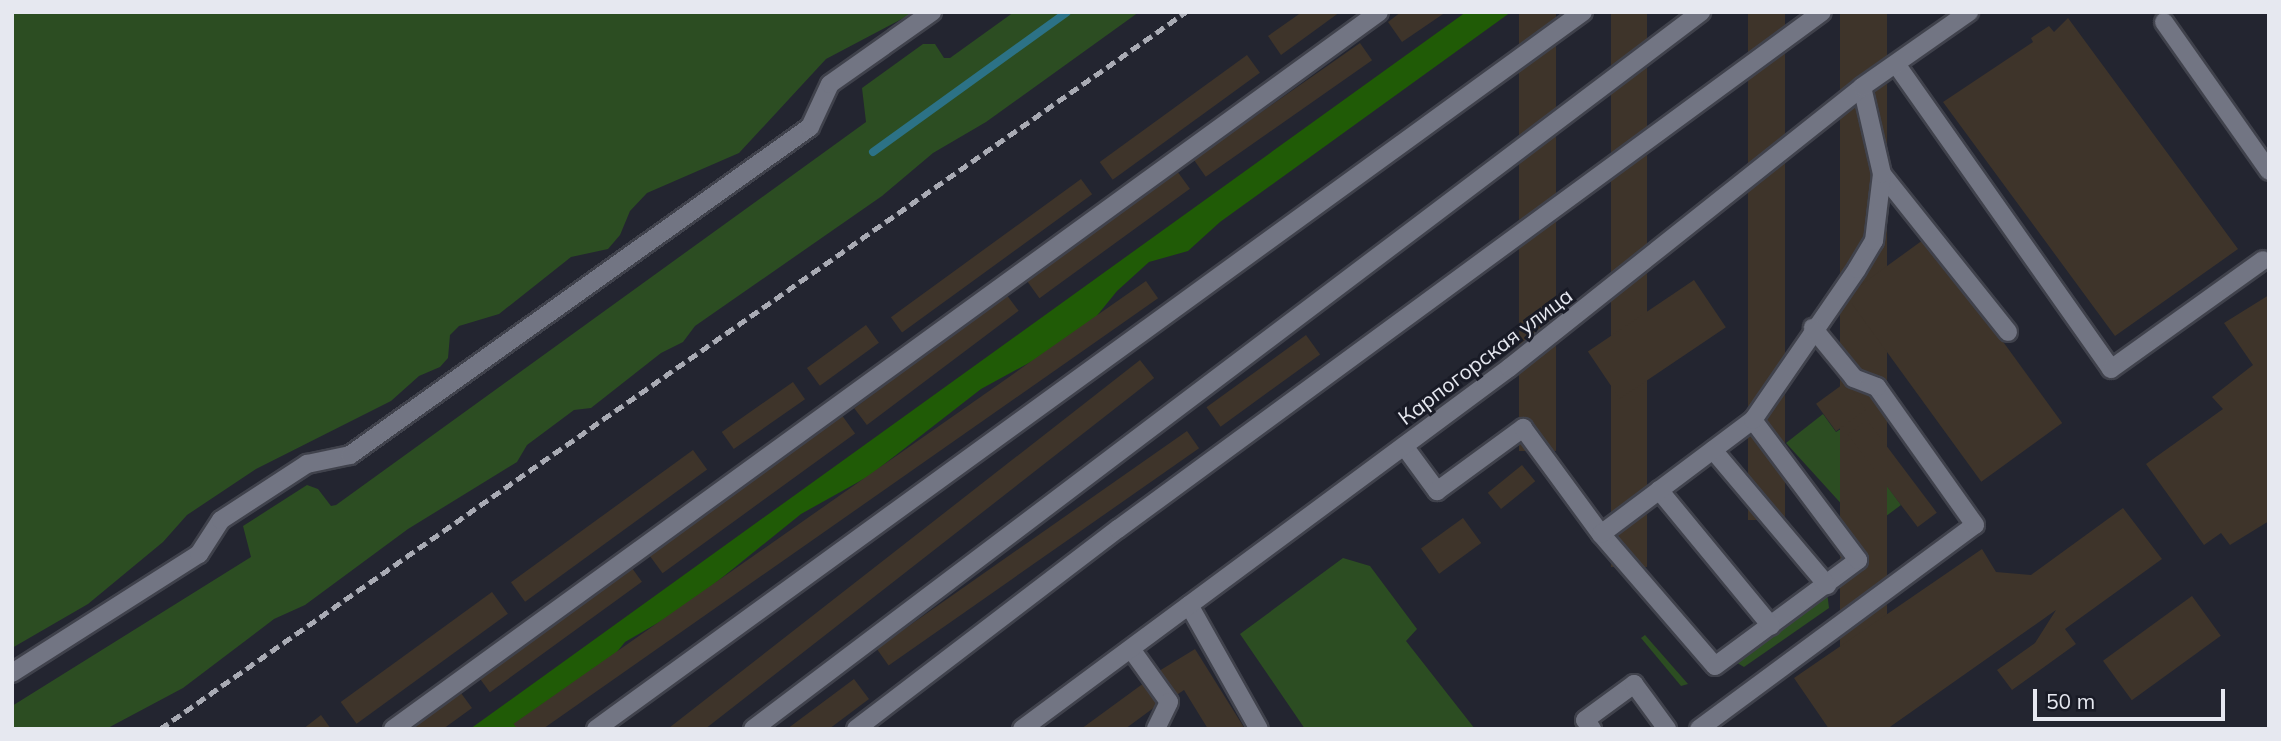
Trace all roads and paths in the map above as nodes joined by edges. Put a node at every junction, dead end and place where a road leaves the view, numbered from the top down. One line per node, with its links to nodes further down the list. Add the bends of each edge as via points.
1 (932, 12): 24 (street, via 830,84 810,127 350,455 307,464 221,520 199,554)
2 (1379, 12): 26 (street)
3 (1583, 12): 27 (street)
4 (1701, 12): 28 (street)
5 (1822, 12): 29 (street, via 1118,529)
6 (1969, 12): 8 (street, Карпогорская улица)
7 (2164, 22): 10 (street)
8 (1896, 64): 9 (street, Карпогорская улица); 12 (street, via 2111,369)
9 (1862, 87): 11 (street); 16 (street, Карпогорская улица)
10 (2269, 171)
11 (1882, 174): 13 (street, via 1874,241); 14 (street)
12 (2263, 260)
13 (1813, 328): 15 (street); 36 (street, via 1854,379 1877,387 1975,525)
14 (2008, 332)
15 (1754, 420): 17 (street); 20 (street, via 1858,560)
16 (1404, 446): 19 (street, via 1437,491 1523,428); 21 (street, Карпогорская улица)
17 (1713, 450): 18 (street); 20 (street)
18 (1660, 490): 19 (street); 22 (street)
19 (1601, 534): 22 (street, via 1715,666)
20 (1827, 585): 22 (street)
21 (1189, 605): 23 (street, Карпогорская улица); 33 (street)
22 (1770, 626)
23 (1131, 649): 25 (street); 30 (street, Карпогорская улица)
24 (12, 673)
25 (1169, 702): 31 (street); 32 (street)
26 (393, 729)
27 (596, 729)
28 (753, 729)
29 (856, 729)
30 (1022, 729)
31 (1156, 729)
32 (1170, 729)
33 (1259, 729)
34 (1592, 729): 35 (street, via 1585,720 1634,684)
35 (1667, 729)
36 (1699, 729)

